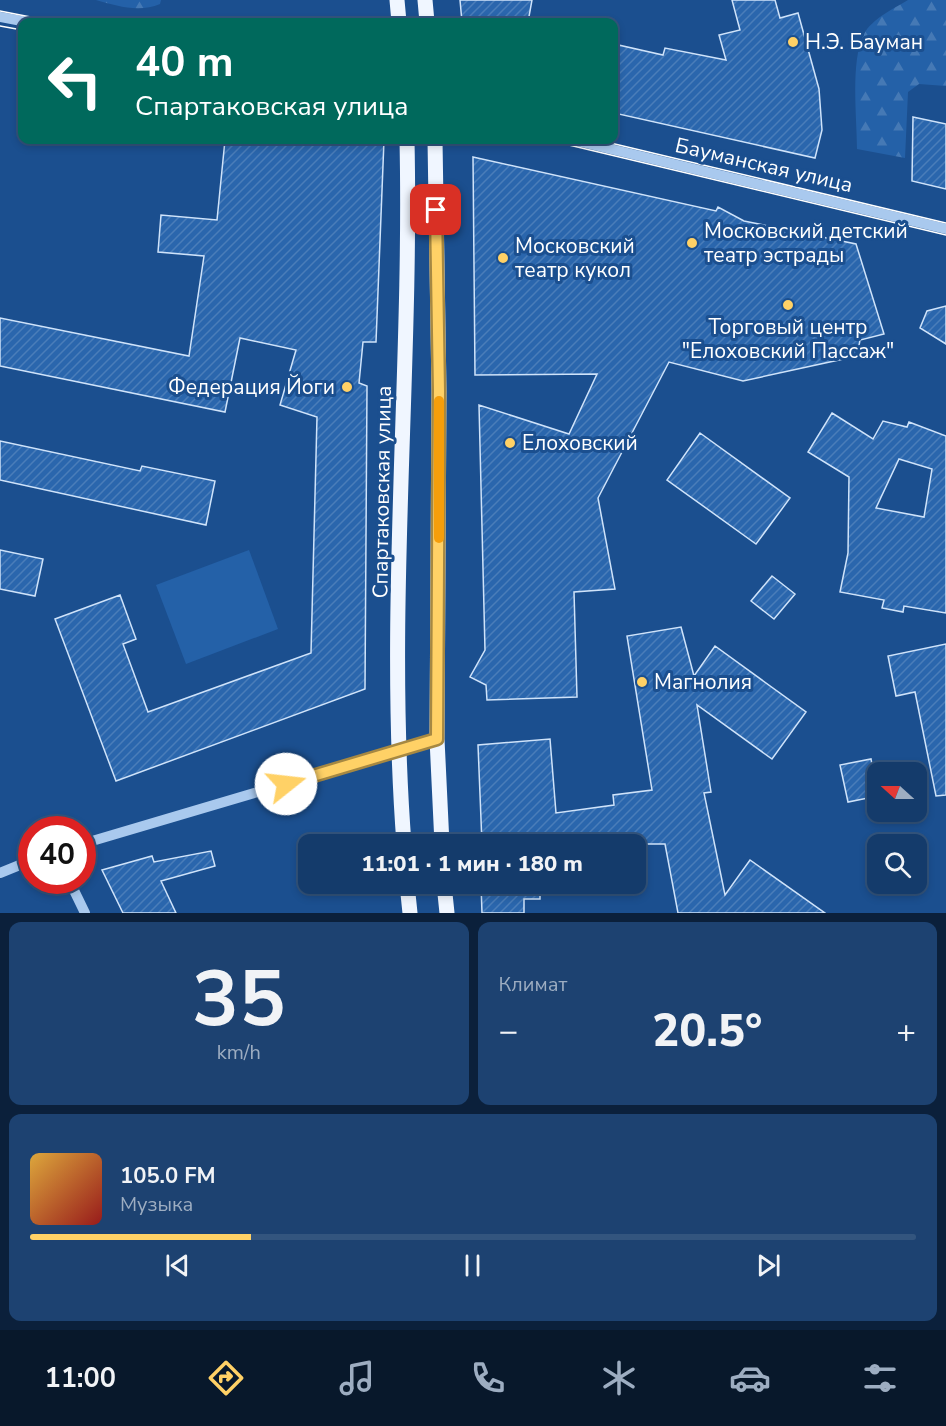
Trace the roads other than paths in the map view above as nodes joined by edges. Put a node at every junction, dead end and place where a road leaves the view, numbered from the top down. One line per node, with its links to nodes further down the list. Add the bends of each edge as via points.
1 (397, 0): 4 (main road)
2 (425, 0): 5 (main road)
3 (0, 17): 6 (street)
4 (399, 18)
5 (427, 18)
6 (18, 20)
7 (407, 144): 12 (main road, Спартаковская улица)
8 (435, 144): 11 (main road, via 439,391)
9 (590, 144): 10 (street, Бауманская улица)
10 (946, 229)
11 (437, 739): 12 (street); 14 (main road)
12 (399, 748): 13 (main road, Спартаковская улица); 15 (street)
13 (403, 834)
14 (442, 834)
15 (96, 840)
16 (18, 866): 17 (street)
17 (0, 873)
18 (76, 894): 21 (street)
19 (408, 894): 22 (main road)
20 (445, 894): 23 (main road)
21 (85, 913)
22 (410, 913)
23 (447, 913)

